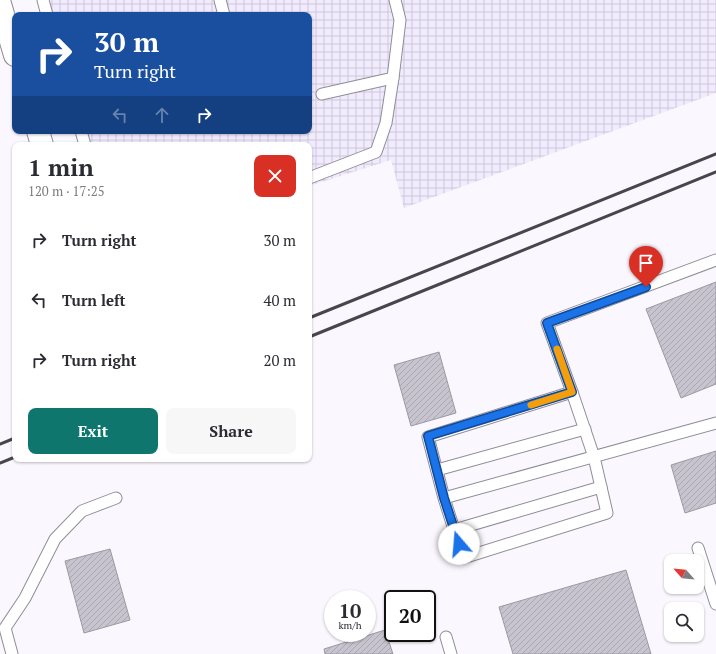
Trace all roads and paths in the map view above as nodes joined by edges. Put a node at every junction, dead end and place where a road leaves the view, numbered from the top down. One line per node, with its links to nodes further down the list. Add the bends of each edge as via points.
1 (43, 0): 5 (lane)
2 (220, 0): 6 (lane)
3 (395, 0): 8 (lane, via 400,20)
4 (0, 4): 7 (street)
5 (46, 12)
6 (223, 12)
7 (12, 45)
8 (394, 78): 9 (lane); 10 (lane, via 386,123 376,152)
9 (322, 94)
10 (312, 177)
11 (716, 260): 12 (lane, via 547,323)
12 (572, 392): 14 (lane); 16 (lane, via 428,436)
13 (716, 423): 15 (lane)
14 (585, 429): 15 (lane); 16 (lane)
15 (594, 457): 17 (lane); 19 (lane)
16 (437, 470): 19 (lane)
17 (601, 486): 20 (lane); 20 (lane, via 607,513 463,558)
18 (116, 498): 24 (lane, via 82,511 55,540 25,598 5,628)
19 (444, 498): 20 (lane)
20 (454, 530)
21 (698, 548): 22 (lane)
22 (716, 604)
23 (446, 637): 25 (lane)
24 (12, 654)
25 (451, 654)

